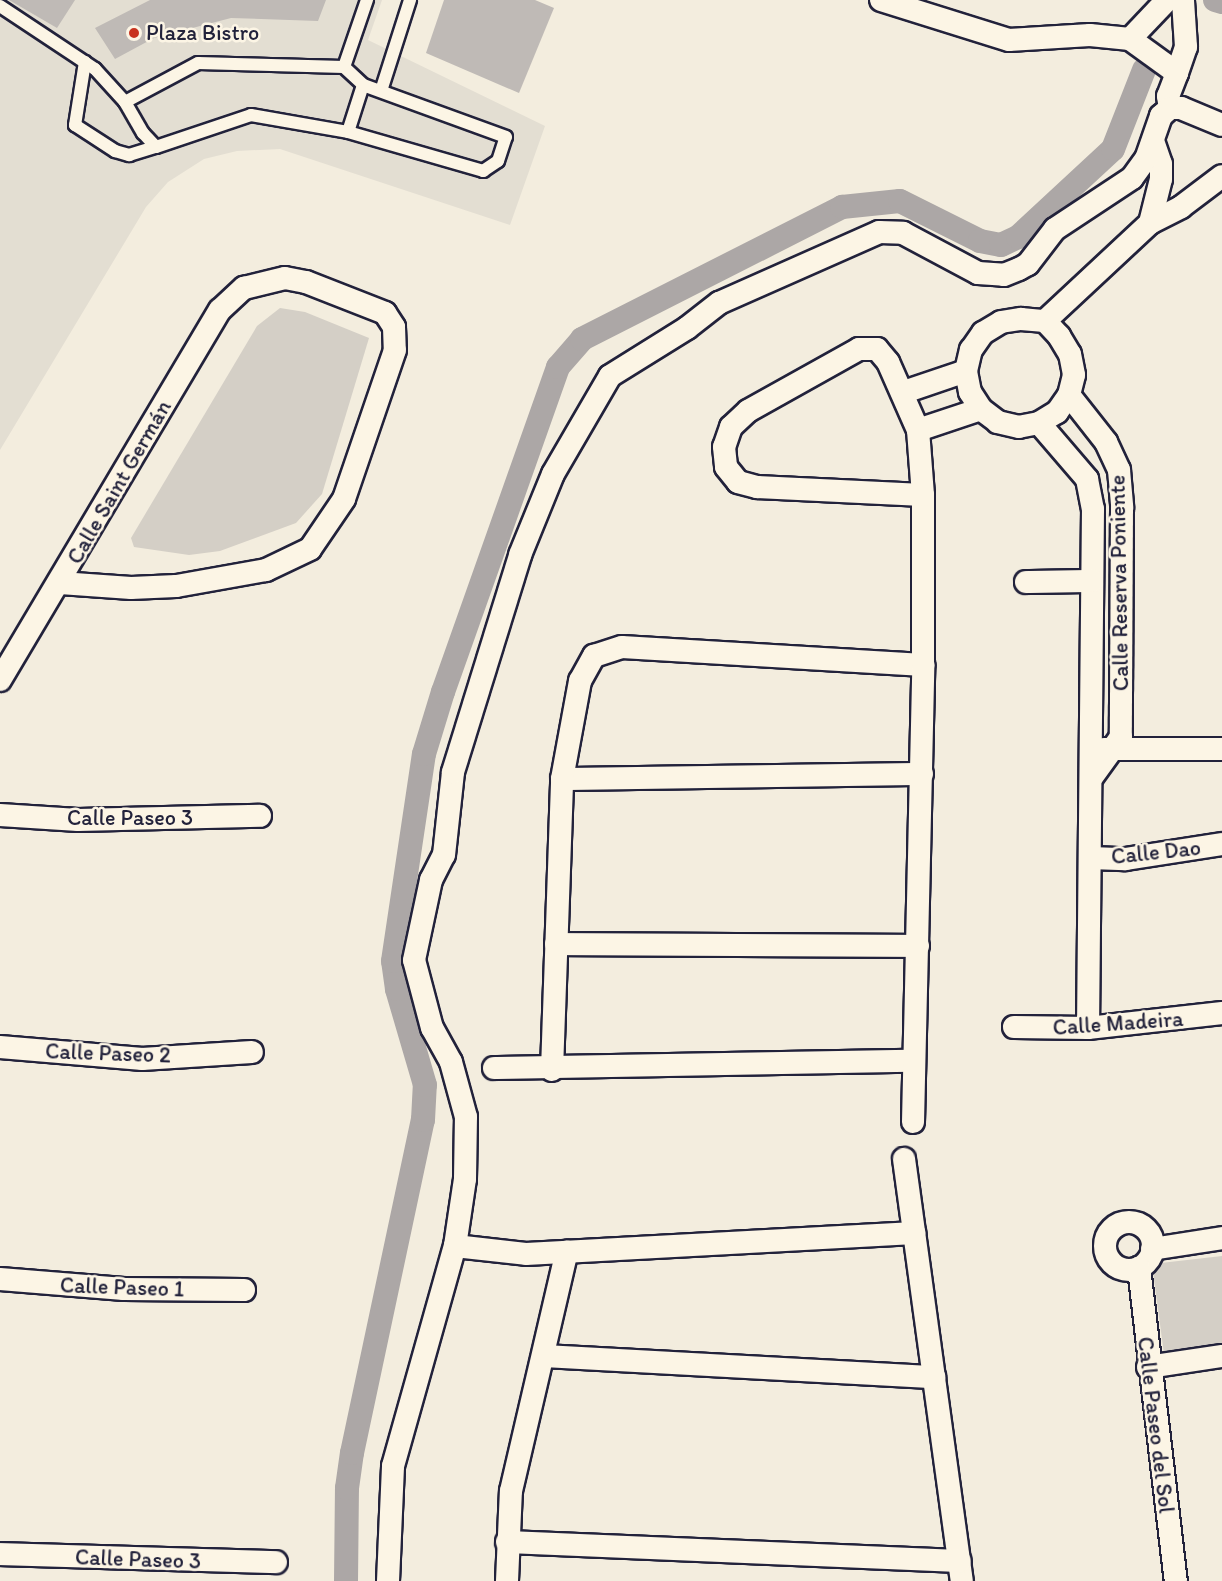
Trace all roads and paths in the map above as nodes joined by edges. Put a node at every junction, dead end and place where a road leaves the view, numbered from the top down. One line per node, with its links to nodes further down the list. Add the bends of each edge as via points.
1 (368, 0): 9 (lane)
2 (410, 0): 12 (lane)
3 (881, 0): 7 (street, via 1009,40 1090,35)
4 (1167, 0): 7 (street)
5 (1183, 0): 10 (street, via 1186,47)
6 (1, 5): 8 (lane)
7 (1130, 39): 10 (street)
8 (85, 62): 13 (lane); 18 (lane, via 75,125 115,151 129,155)
9 (344, 67): 11 (lane); 13 (lane, via 198,63)
10 (1177, 73): 14 (street, via 1168,96)
11 (363, 85): 12 (lane); 16 (lane)
12 (381, 92): 16 (lane, via 506,137 498,161 483,171)
13 (125, 102): 18 (lane)
14 (1170, 108): 15 (street, via 1181,108); 17 (street, via 1161,116)
15 (1222, 125)
16 (348, 132): 18 (lane, via 251,115)
17 (1153, 141): 20 (street, via 1161,164 1161,179); 58 (street, via 1132,178 1055,229 1028,264 1019,269 1004,274 978,273 903,233 879,232 718,303 687,328 610,376 553,474 520,555 453,772 444,855 431,880 414,960 432,1028 451,1062 466,1117 465,1179)
18 (156, 147)
19 (1222, 176): 20 (street, via 1181,207)
20 (1150, 223): 21 (street)
21 (1045, 321): 22 (street, via 1001,322 983,333 971,351); 24 (street, via 1070,354 1074,375)
22 (966, 371): 23 (street); 25 (street, via 970,392)
23 (904, 392): 27 (street); 28 (street, via 877,350 859,349 748,411 731,428 724,447 726,466 738,482 757,487)
24 (1069, 395): 26 (street, via 1057,412); 36 (street, Calle Reserva Poniente, via 1106,442 1119,470 1121,738)
25 (981, 409): 26 (street, via 998,422 1018,427); 27 (street)
26 (1039, 423): 29 (street, Calle Reserva Poniente, via 1087,479 1094,509)
27 (918, 430): 28 (street)
28 (923, 495): 32 (street)
29 (1092, 581): 30 (street); 34 (street, Calle Reserva Poniente)
30 (1026, 582)
31 (60, 584): 31 (street, Calle Saint Germán, via 176,586 266,570 310,549 344,499 395,350 394,327 376,307 306,282 271,279 244,288 220,310); 33 (street, Calle Saint Germán)
32 (923, 665): 37 (street); 39 (street, via 607,649 585,667 580,681)
33 (0, 680)
34 (1091, 748): 36 (street); 38 (street, Calle Reserva Poniente)
35 (1222, 749): 36 (street)
36 (1115, 750): 38 (street, Calle Reserva Poniente)
37 (922, 774): 39 (street); 45 (street)
38 (1092, 777): 43 (street, Calle Reserva Poniente)
39 (562, 779): 44 (street)
40 (0, 815): 41 (street, Calle Paseo 3, via 78,820)
41 (260, 816)
42 (1222, 844): 43 (street, Calle Dao, via 1126,859)
43 (1090, 858): 48 (street, Calle Reserva Poniente)
44 (556, 944): 45 (street); 53 (street)
45 (918, 946): 51 (street)
46 (1222, 1013): 48 (street, Calle Madeira)
47 (1014, 1027): 48 (street, Calle Madeira)
48 (1088, 1028)
49 (0, 1047): 50 (street, Calle Paseo 2, via 142,1059)
50 (252, 1052)
51 (913, 1061): 53 (street); 54 (street)
52 (494, 1068): 53 (street)
53 (552, 1070)
54 (913, 1122)
55 (904, 1159): 56 (street)
56 (914, 1233): 60 (street); 67 (street)
57 (1222, 1238): 59 (street)
58 (455, 1246): 60 (street, via 526,1254); 72 (street, via 393,1466)
59 (1152, 1250): 61 (street); 61 (street, via 1149,1234 1137,1224 1122,1223 1109,1232 1104,1246 1110,1262 1123,1270)
60 (567, 1251): 64 (street)
61 (1139, 1268): 66 (street, Calle Paseo del Sol)
62 (0, 1279): 63 (street, Calle Paseo 1, via 124,1289)
63 (244, 1290)
64 (544, 1356): 67 (street); 68 (street, via 511,1491)
65 (1222, 1356): 66 (street)
66 (1148, 1367): 74 (street, Calle Paseo del Sol)
67 (934, 1377): 71 (street)
68 (507, 1542): 71 (street); 73 (street)
69 (0, 1554): 70 (street, Calle Paseo 3)
70 (276, 1562)
71 (961, 1571)
72 (388, 1581)
73 (507, 1581)
74 (1176, 1581)

